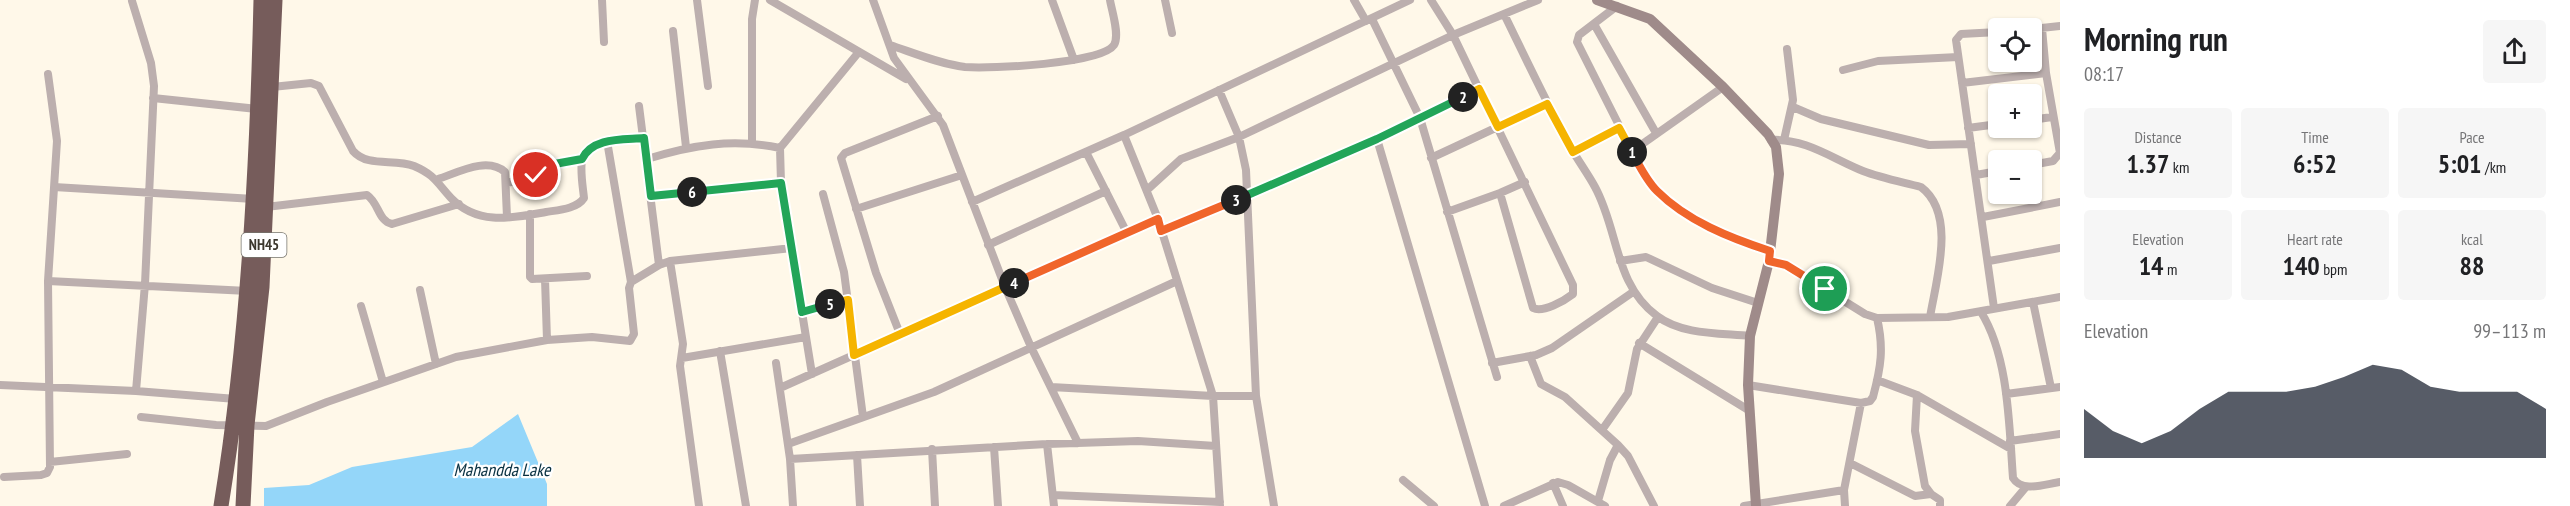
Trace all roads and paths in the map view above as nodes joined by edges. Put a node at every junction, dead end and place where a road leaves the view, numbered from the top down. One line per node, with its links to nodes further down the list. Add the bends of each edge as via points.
1 (261, 0): 48 (highway, NH45)
2 (275, 0): 39 (highway, NH45)
3 (602, 0): 27 (street)
4 (697, 0): 40 (street)
5 (755, 0): 65 (street)
6 (770, 0): 30 (street)
7 (873, 0): 28 (street)
8 (1052, 0): 32 (street)
9 (1110, 0): 32 (street, via 1116,40 1112,48)
10 (1165, 0): 24 (street)
11 (1354, 0): 19 (street)
12 (1410, 0): 19 (street)
13 (1431, 0): 26 (street)
14 (1538, 0): 18 (street)
15 (1597, 0): 17 (street)
16 (132, 2): 44 (street, via 151,63)
17 (1617, 6): 20 (street); 41 (street, via 1650,19)
18 (1504, 14): 26 (street); 45 (street)
19 (1369, 20): 33 (street); 43 (street)
20 (1594, 24): 55 (street, via 1579,35 1578,47); 57 (street)
21 (2060, 26): 22 (street)
22 (2042, 28): 35 (street)
23 (674, 31): 67 (street)
24 (1172, 33)
25 (1988, 33): 31 (street, via 1959,35)
26 (1453, 35): 33 (street); 42 (street)
27 (604, 42)
28 (890, 45): 32 (street, via 965,67); 37 (street)
29 (1787, 49): 47 (street)
30 (858, 53): 37 (street); 68 (street)
31 (1958, 57): 34 (street, via 1878,62); 38 (street)
32 (1074, 60)
33 (1394, 63): 51 (street); 59 (street)
34 (1843, 70)
35 (2046, 73): 38 (street); 50 (street)
36 (48, 74): 83 (street, via 57,141)
37 (909, 81): 49 (street)
38 (1962, 83): 56 (street)
39 (272, 87): 79 (street, via 311,83 319,86 358,157 411,165); 93 (highway, NH45)
40 (708, 87)
41 (1723, 87): 57 (street); 62 (street)
42 (1479, 89): 51 (street); 54 (street)
43 (1219, 90): 58 (street); 59 (street)
44 (153, 98): 48 (street); 86 (street)
45 (1547, 104): 54 (street); 70 (street)
46 (639, 106): 60 (street)
47 (1793, 107): 63 (street); 66 (street, via 1821,119 1929,146)
48 (257, 109): 93 (highway, NH45)
49 (938, 116): 77 (street); 95 (street, via 842,156)
50 (2052, 117): 52 (street); 75 (street, via 2059,157)
51 (1420, 118): 61 (street); 72 (street)
52 (2042, 118)
53 (1988, 125): 56 (street)
54 (1498, 127): 72 (street); 80 (street)
55 (1619, 128): 70 (street); 71 (street)
56 (1968, 128): 66 (street)
57 (1656, 133): 71 (street)
58 (1124, 135): 69 (street); 84 (street)
59 (1239, 137): 84 (street, via 1181,159); 90 (street)
60 (644, 138): 64 (street); 74 (street)
61 (1377, 139): 90 (street); 207 (street)
62 (1771, 140): 63 (street); 106 (street, via 1779,174)
63 (1784, 140): 130 (street, via 1819,150 1863,171 1926,190 1938,212 1942,245)
64 (607, 141): 73 (street, via 590,148); 115 (street)
65 (752, 142): 67 (street); 68 (street)
66 (1971, 144): 78 (street)
67 (686, 147): 74 (street)
68 (780, 148): 82 (street)
69 (1086, 152): 85 (street); 91 (street)
70 (1573, 152): 108 (street, via 1603,204)
71 (1631, 152): 106 (street, via 1655,190 1670,202 1719,232)
72 (1431, 158): 96 (street)
73 (582, 159): 81 (street, via 549,165 532,178); 97 (street, via 581,203)
74 (647, 159): 89 (street)
75 (2042, 162)
76 (1988, 173): 78 (street)
77 (962, 176): 91 (street); 95 (street)
78 (1976, 176): 99 (street)
79 (438, 179): 81 (street, via 487,165 502,170); 94 (street)
80 (1525, 182): 87 (street); 87 (street, via 1574,290 1568,298 1540,310 1529,303)
81 (506, 183): 98 (street)
82 (781, 183): 89 (street); 104 (street)
83 (54, 187): 86 (street); 113 (street)
84 (1147, 190): 100 (street)
85 (1106, 191): 102 (street); 103 (street)
86 (149, 193): 93 (street); 116 (street)
87 (1500, 193): 96 (street)
88 (823, 194): 122 (street, via 842,261)
89 (651, 196): 110 (street)
90 (1248, 196): 101 (street); 159 (street)
91 (972, 202): 103 (street)
92 (2060, 202): 99 (street)
93 (260, 203): 94 (street, via 367,195 377,204 382,218 392,224); 119 (highway, NH45); 165 (highway, NH45, via 262,287)
94 (459, 204): 98 (street, via 487,219)
95 (856, 209): 132 (street)
96 (1447, 212): 143 (street)
97 (530, 214): 98 (street); 112 (street, via 530,277)
98 (507, 217)
99 (1983, 217): 109 (street)
100 (1158, 219): 101 (street); 102 (street)
101 (1161, 231): 114 (street)
102 (1127, 233): 117 (street)
103 (988, 245): 117 (street)
104 (792, 248): 107 (street); 127 (street)
105 (2060, 248): 109 (street)
106 (1770, 256): 124 (street); 131 (street)
107 (670, 261): 110 (street); 141 (street)
108 (1620, 261): 120 (street); 124 (street, via 1646,257 1712,288)
109 (1989, 261): 126 (street)
110 (659, 265): 115 (street)
111 (587, 276): 112 (street)
112 (544, 279): 135 (street)
113 (48, 281): 116 (street); 151 (street)
114 (1177, 281): 137 (street); 158 (street)
115 (631, 282): 135 (street, via 634,334 630,341)
116 (145, 284): 119 (street); 155 (street)
117 (1005, 287): 132 (street); 137 (street)
118 (420, 290): 144 (street)
119 (248, 291): 160 (highway, NH45)
120 (1633, 292): 129 (street); 140 (street, via 1565,341)
121 (2060, 297): 123 (street)
122 (848, 300): 127 (street); 139 (street)
123 (2033, 302): 126 (street); 153 (street)
124 (1758, 303): 133 (street)
125 (362, 306): 148 (street)
126 (1994, 308): 128 (street)
127 (802, 312): 134 (street)
128 (1981, 312): 130 (street); 156 (street, via 1993,335)
129 (1658, 317): 133 (street, via 1690,330); 136 (street)
130 (1930, 317): 131 (street)
131 (1877, 318): 147 (street, via 1882,345)
132 (900, 334): 139 (street)
133 (1750, 336): 150 (street)
134 (806, 337): 138 (street); 145 (street)
135 (547, 340): 144 (street)
136 (1639, 343): 162 (street); 166 (street, via 1628,393)
137 (1031, 347): 152 (street); 164 (street, via 934,392)
138 (720, 351): 141 (street); 199 (street)
139 (854, 355): 145 (street); 164 (street)
140 (1530, 356): 143 (street); 166 (street, via 1541,384 1565,398)
141 (682, 358): 198 (street)
142 (776, 363): 154 (street)
143 (1492, 363): 146 (street)
144 (436, 364): 148 (street)
145 (812, 374): 154 (street)
146 (1497, 377)
147 (1877, 380): 157 (street); 161 (street, via 1873,397)
148 (383, 382): 165 (street, via 274,424)
149 (0, 385): 151 (street)
150 (1748, 385): 161 (street); 162 (street)
151 (48, 386): 155 (street); 179 (street)
152 (1051, 387): 158 (street); 168 (street)
153 (2056, 387): 156 (street)
154 (780, 388): 169 (street)
155 (136, 391): 160 (street)
156 (2006, 393): 172 (street)
157 (1917, 395): 172 (street); 189 (street, via 1915,431 1925,486)
158 (1213, 396): 159 (street); 173 (street)
159 (1256, 396): 205 (street)
160 (236, 399): 165 (highway, NH45)
161 (1862, 403): 180 (street)
162 (1750, 411): 193 (street)
163 (141, 417): 165 (street)
164 (863, 417): 169 (street)
165 (240, 425): 185 (highway, NH45); 187 (highway, NH45)
166 (1602, 430): 171 (street)
167 (2060, 434): 172 (street)
168 (1078, 443): 170 (street); 173 (street, via 1138,441)
169 (788, 444): 178 (street)
170 (1047, 444): 174 (street); 190 (street)
171 (1618, 445): 192 (street, via 1610,460); 210 (street, via 1628,456)
172 (2011, 445): 186 (street, via 2013,478)
173 (1216, 446): 191 (street)
174 (994, 447): 175 (street); 203 (street)
175 (932, 449): 177 (street); 202 (street)
176 (127, 454): 179 (street)
177 (857, 455): 178 (street); 201 (street)
178 (790, 459): 200 (street)
179 (50, 462): 181 (street, via 47,473)
180 (1850, 464): 188 (street); 189 (street, via 1915,496)
181 (4, 477)
182 (1403, 480): 206 (street)
183 (2060, 482): 186 (street)
184 (1553, 483): 192 (street, via 1563,482); 208 (street); 209 (street)
185 (224, 486): 194 (highway, NH45); 195 (highway)
186 (2026, 487): 214 (street)
187 (243, 490): 196 (highway); 197 (highway, NH45)
188 (1844, 490): 193 (street); 212 (street)
189 (1931, 494): 213 (street, via 1938,498)
190 (1053, 495): 191 (street); 204 (street)
191 (1220, 504)
192 (1601, 504)
193 (1756, 505): 211 (street)
194 (221, 506)
195 (230, 506)
196 (235, 506)
197 (243, 506)
198 (699, 506)
199 (746, 506)
200 (793, 506)
201 (860, 506)
202 (935, 506)
203 (998, 506)
204 (1054, 506)
205 (1274, 506)
206 (1434, 506)
207 (1485, 506)
208 (1504, 506)
209 (1563, 506)
210 (1654, 506)
211 (1744, 506)
212 (1845, 506)
213 (1940, 506)
214 (2010, 506)

